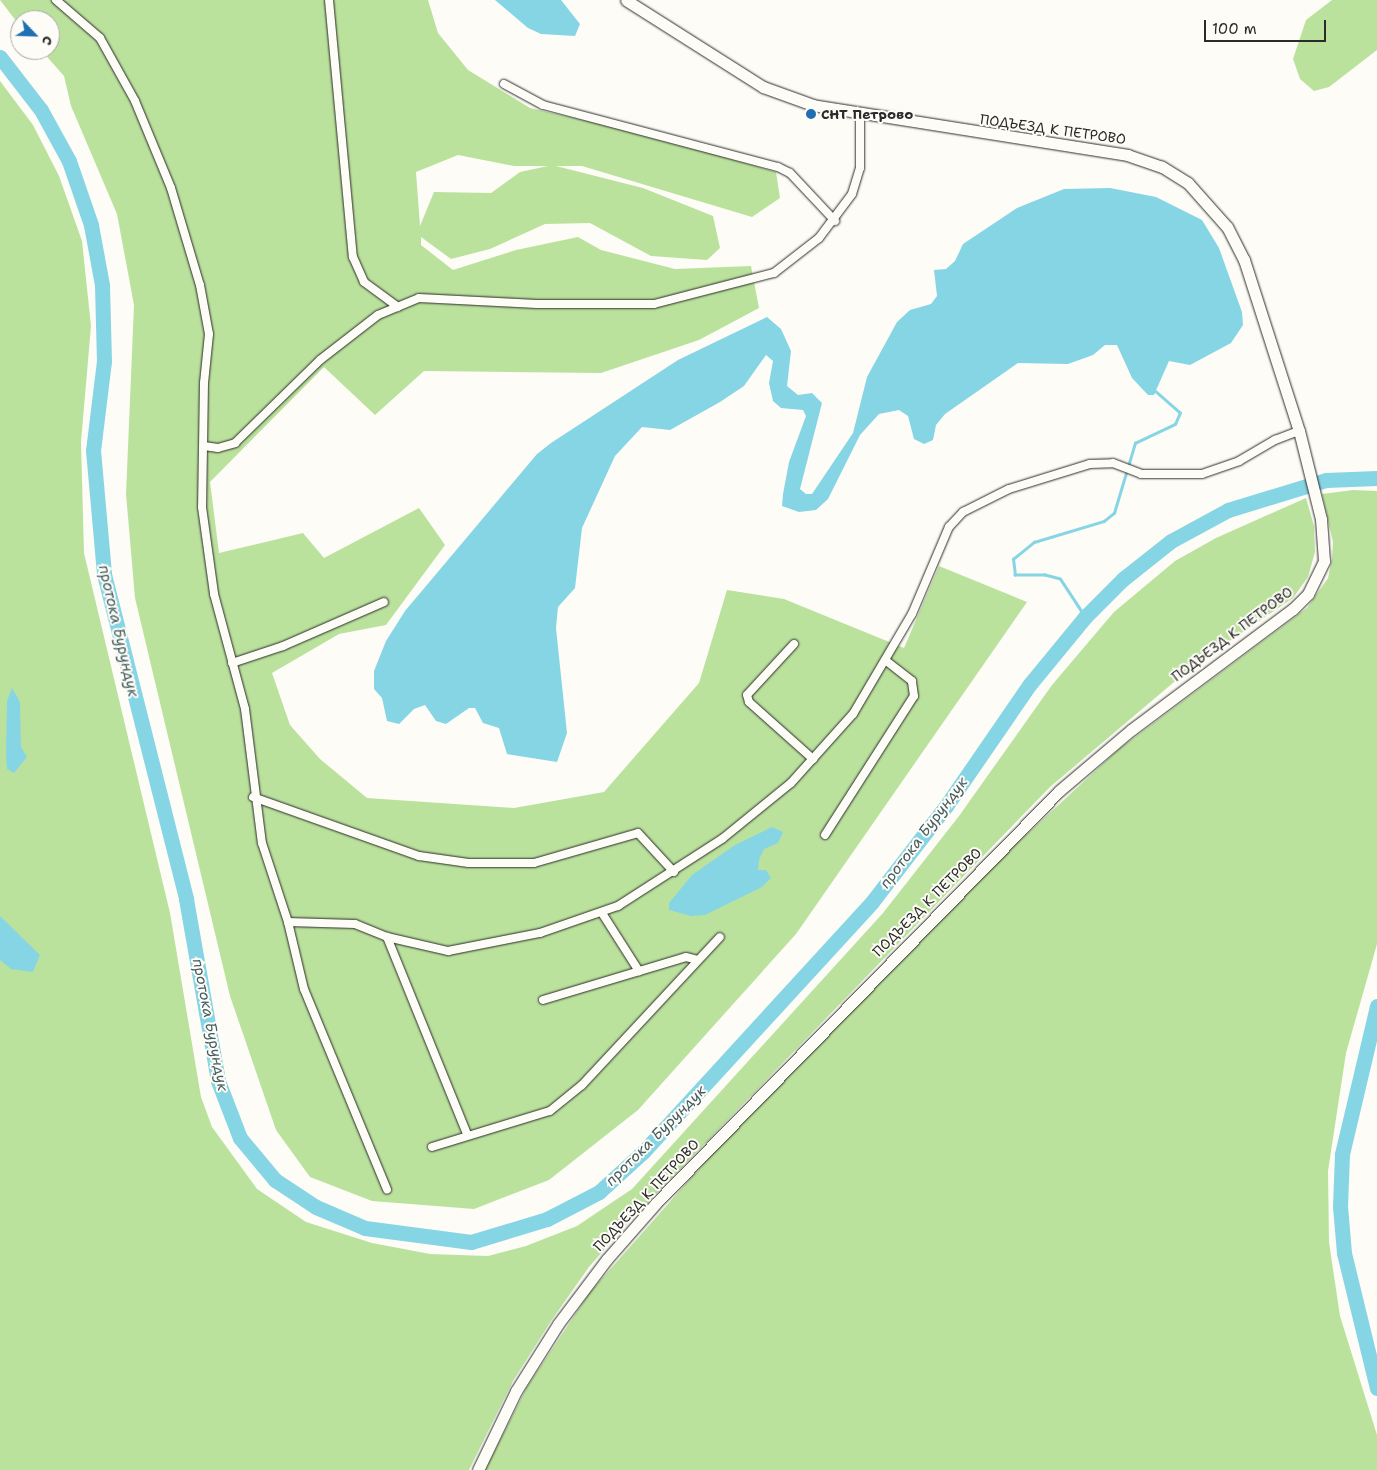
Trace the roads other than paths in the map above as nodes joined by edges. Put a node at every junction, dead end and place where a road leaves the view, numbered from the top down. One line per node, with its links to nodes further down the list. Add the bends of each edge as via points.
1 (56, 0): 9 (street, via 100,38 135,101 171,188 200,285 209,334 204,383)
2 (330, 0): 7 (street, via 352,257 364,282)
3 (626, 0): 5 (street, ПОДЪЕЗД К ПЕТРОВО, via 763,87 812,105)
4 (504, 84): 6 (street, via 542,105 778,167 790,173)
5 (860, 113): 6 (street, via 860,168 852,194); 8 (street, ПОДЪЕЗД К ПЕТРОВО, via 1128,155 1162,167 1188,183 1227,227 1244,260)
6 (835, 221): 7 (street, via 798,257 774,273 654,304 537,304 419,298)
7 (398, 307): 9 (street, via 378,315 320,360 235,442 218,448)
8 (1299, 432): 12 (street, via 1276,440 1239,461 1202,474 1141,474 1113,463 1090,464 1009,489 962,512 949,527 912,614); 28 (street, ПОДЪЕЗД К ПЕТРОВО, via 1321,519 1324,561 1308,594 1131,730 1060,791 626,1236 537,1356)
9 (204, 446): 13 (street, via 202,508 214,594)
10 (384, 602): 13 (street, via 283,646)
11 (794, 644): 14 (street, via 746,695 749,702)
12 (885, 660): 14 (street, via 853,714); 16 (street, via 912,681 914,696)
13 (232, 663): 15 (street, via 245,709)
14 (813, 759): 17 (street, via 791,783 730,833)
15 (253, 797): 17 (street, via 419,856 469,863 534,863 638,833); 19 (street, via 262,842)
16 (826, 835)
17 (674, 872): 18 (street)
18 (602, 913): 20 (street, via 540,933 448,951); 23 (street)
19 (288, 922): 20 (street, via 355,924); 27 (street, via 304,989 325,1046)
20 (387, 937): 25 (street)
21 (720, 938): 22 (street)
22 (698, 960): 23 (street, via 686,956); 25 (street, via 582,1085 550,1111 523,1122)
23 (639, 971): 24 (street)
24 (543, 1000)
25 (467, 1134): 26 (street)
26 (432, 1147)
27 (387, 1189)
28 (478, 1470)

